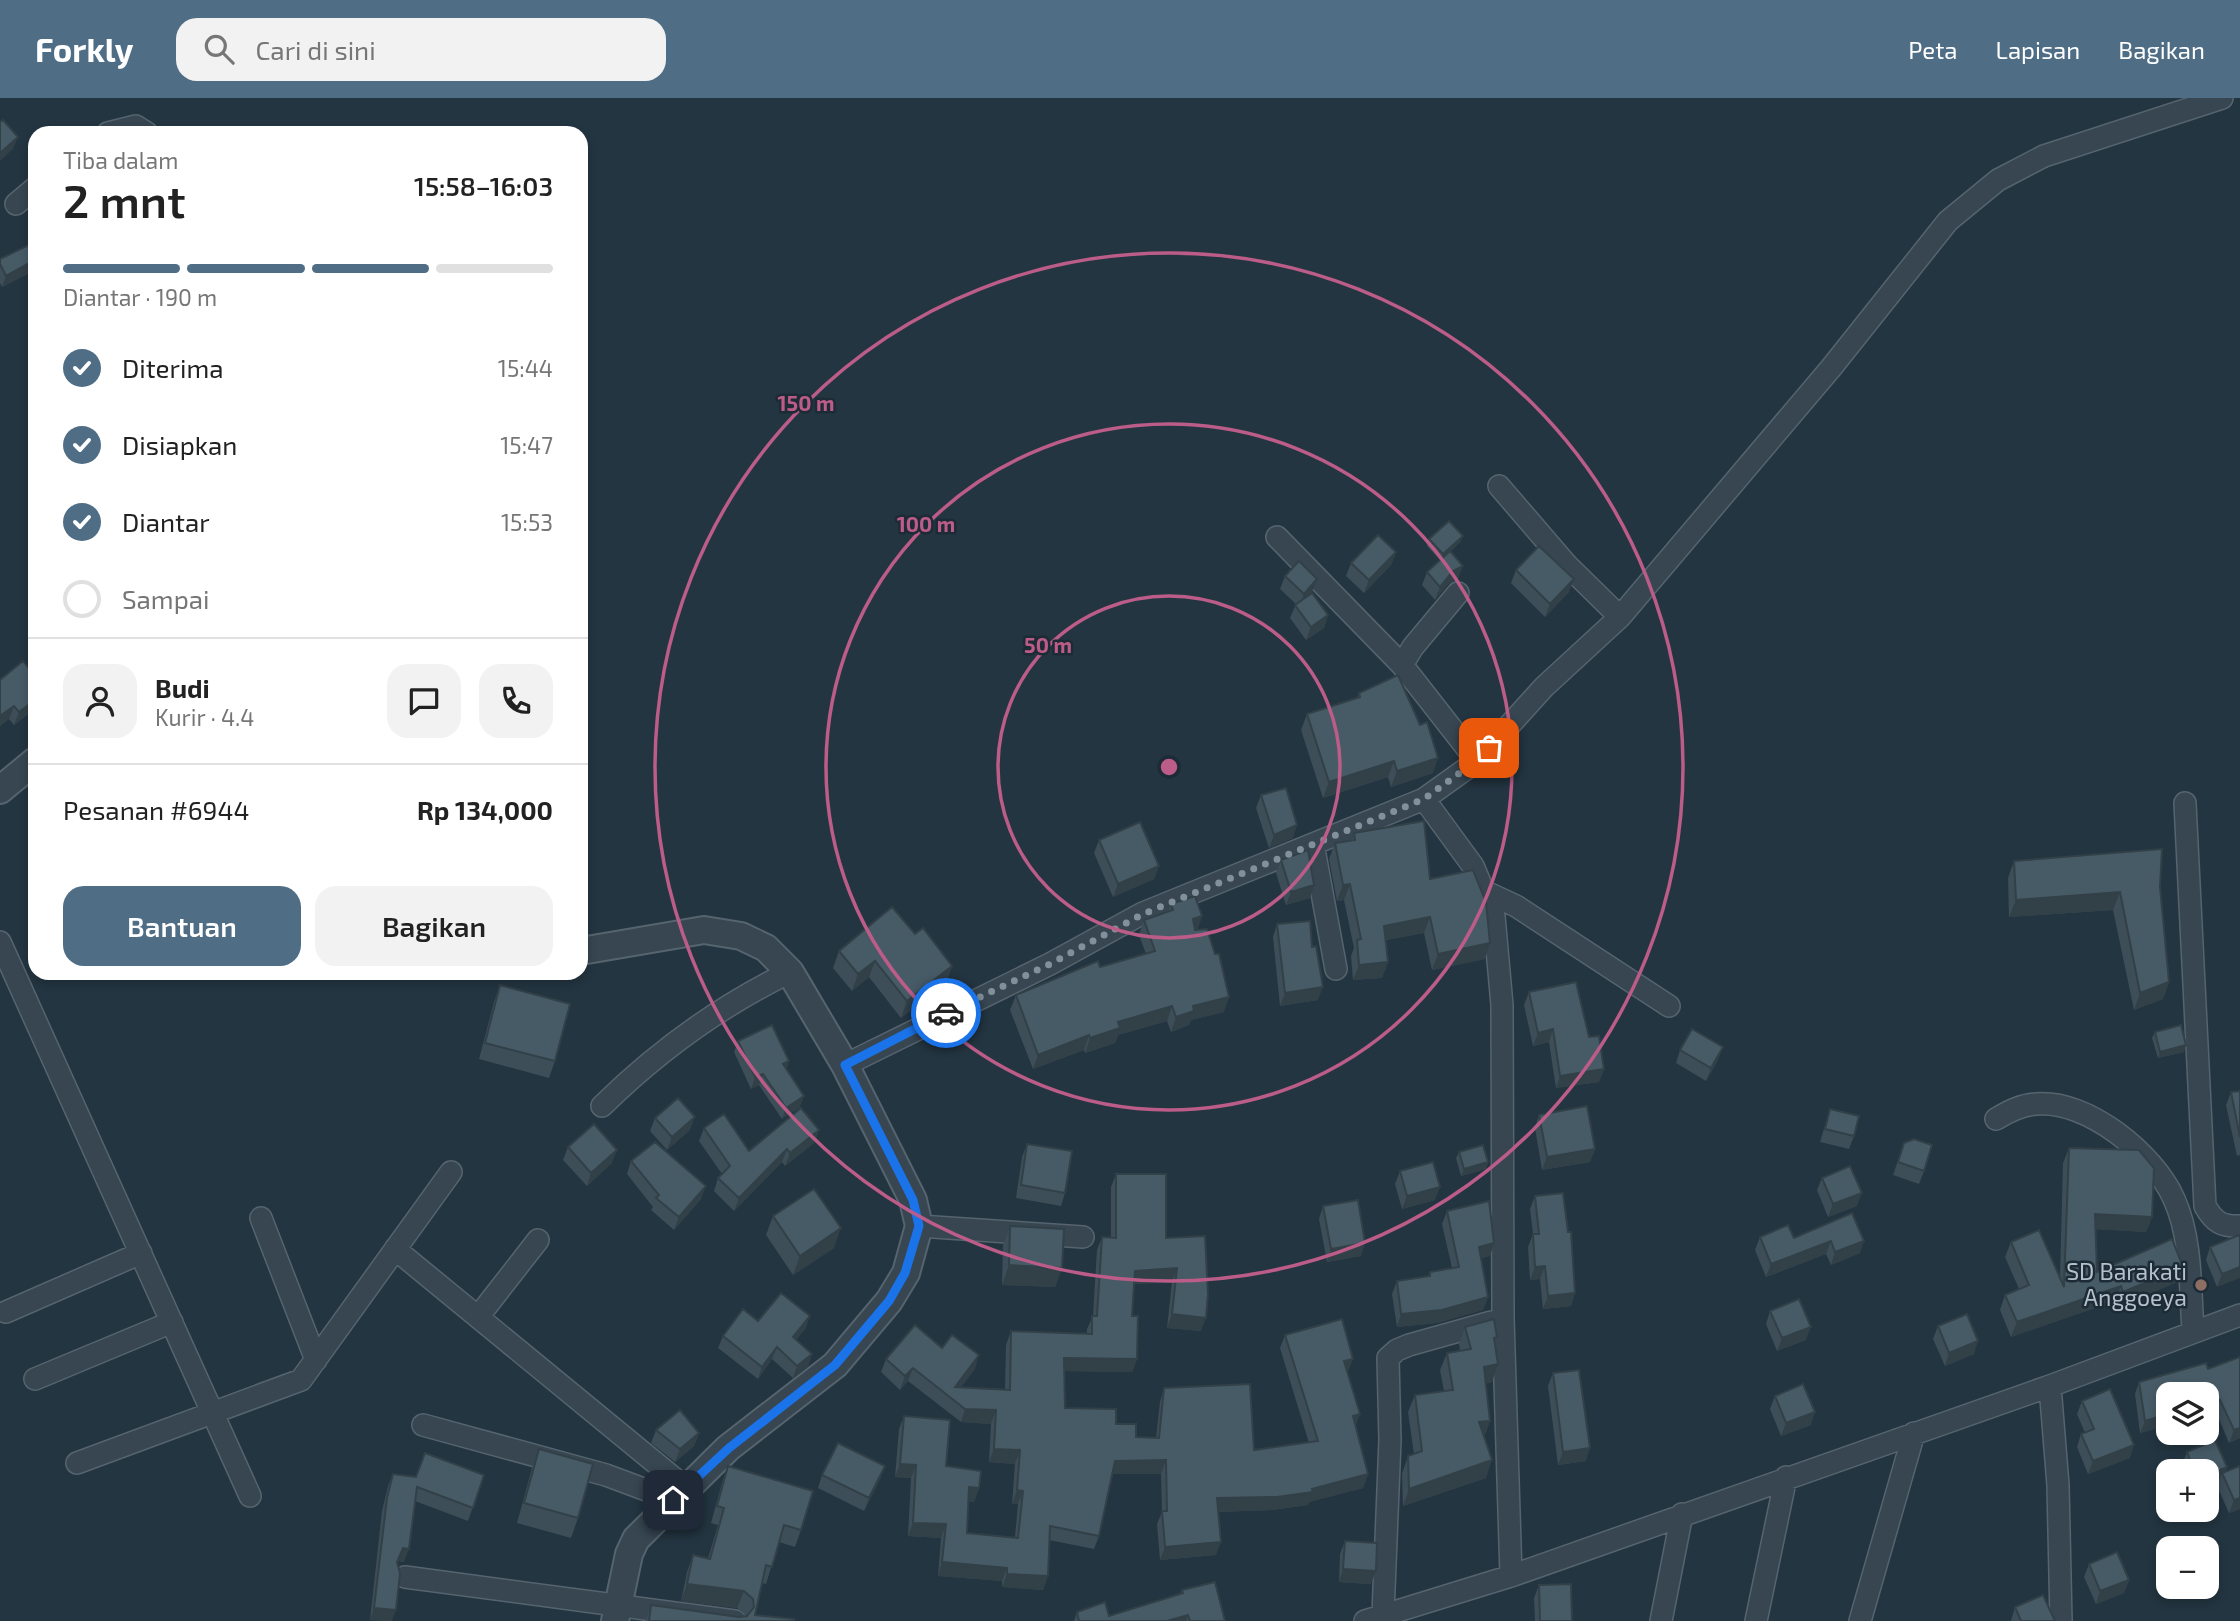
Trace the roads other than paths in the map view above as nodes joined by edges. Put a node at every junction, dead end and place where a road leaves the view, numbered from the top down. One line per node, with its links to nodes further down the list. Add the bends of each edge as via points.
1 (2222, 98): 7 (street, via 2043,156 1998,180 1948,221 1831,368)
2 (28, 194): 3 (street)
3 (16, 204)
4 (1499, 486): 7 (street, via 1567,565)
5 (1277, 537): 8 (street)
6 (1458, 593): 8 (street)
7 (1620, 617): 9 (street, via 1544,687)
8 (1402, 665): 9 (street)
9 (1476, 761): 12 (street)
10 (28, 767): 11 (street)
11 (0, 790)
12 (1424, 799): 14 (street); 15 (street, via 1474,866)
13 (2185, 803): 27 (street, via 2205,1206 2222,1226)
14 (1314, 844): 18 (street); 21 (street, via 1143,914)
15 (1486, 892): 20 (street, via 1516,906); 35 (street, via 1494,916 1502,1005)
16 (0, 942): 31 (street)
17 (588, 950): 19 (street, via 704,930 741,936 766,948)
18 (1336, 969)
19 (790, 972): 21 (street); 22 (street, via 693,1029)
20 (1670, 1006)
21 (845, 1065): 26 (street, via 913,1200)
22 (602, 1107)
23 (1996, 1119): 37 (street, via 2037,1103 2084,1112 2125,1139 2155,1167 2175,1200 2186,1246)
24 (450, 1172): 30 (street)
25 (261, 1218): 38 (street)
26 (919, 1226): 28 (street); 46 (street, via 905,1273 889,1301 835,1365 729,1448)
27 (2240, 1226)
28 (1083, 1237)
29 (538, 1240): 34 (street)
30 (395, 1249): 34 (street); 38 (street)
31 (141, 1254): 32 (street); 36 (street)
32 (6, 1312)
33 (2240, 1315): 37 (street)
34 (478, 1317): 46 (street)
35 (1503, 1318): 49 (street); 52 (street, via 1409,1345 1388,1358 1390,1440)
36 (172, 1322): 39 (street); 41 (street)
37 (2193, 1331): 40 (street)
38 (316, 1360): 41 (street, via 301,1380)
39 (35, 1378)
40 (2050, 1386): 43 (street); 57 (street)
41 (212, 1410): 44 (street); 47 (street)
42 (423, 1425): 46 (street)
43 (1914, 1433): 45 (street); 56 (street)
44 (76, 1463)
45 (1786, 1478): 48 (street); 55 (street)
46 (680, 1494): 51 (street, via 636,1539)
47 (250, 1496)
48 (1682, 1514): 49 (street); 54 (street)
49 (1511, 1576): 52 (street)
50 (405, 1577): 51 (street)
51 (616, 1613): 53 (street)
52 (1374, 1618)
53 (734, 1621)
54 (1661, 1621)
55 (1756, 1621)
56 (1860, 1621)
57 (2061, 1621)

